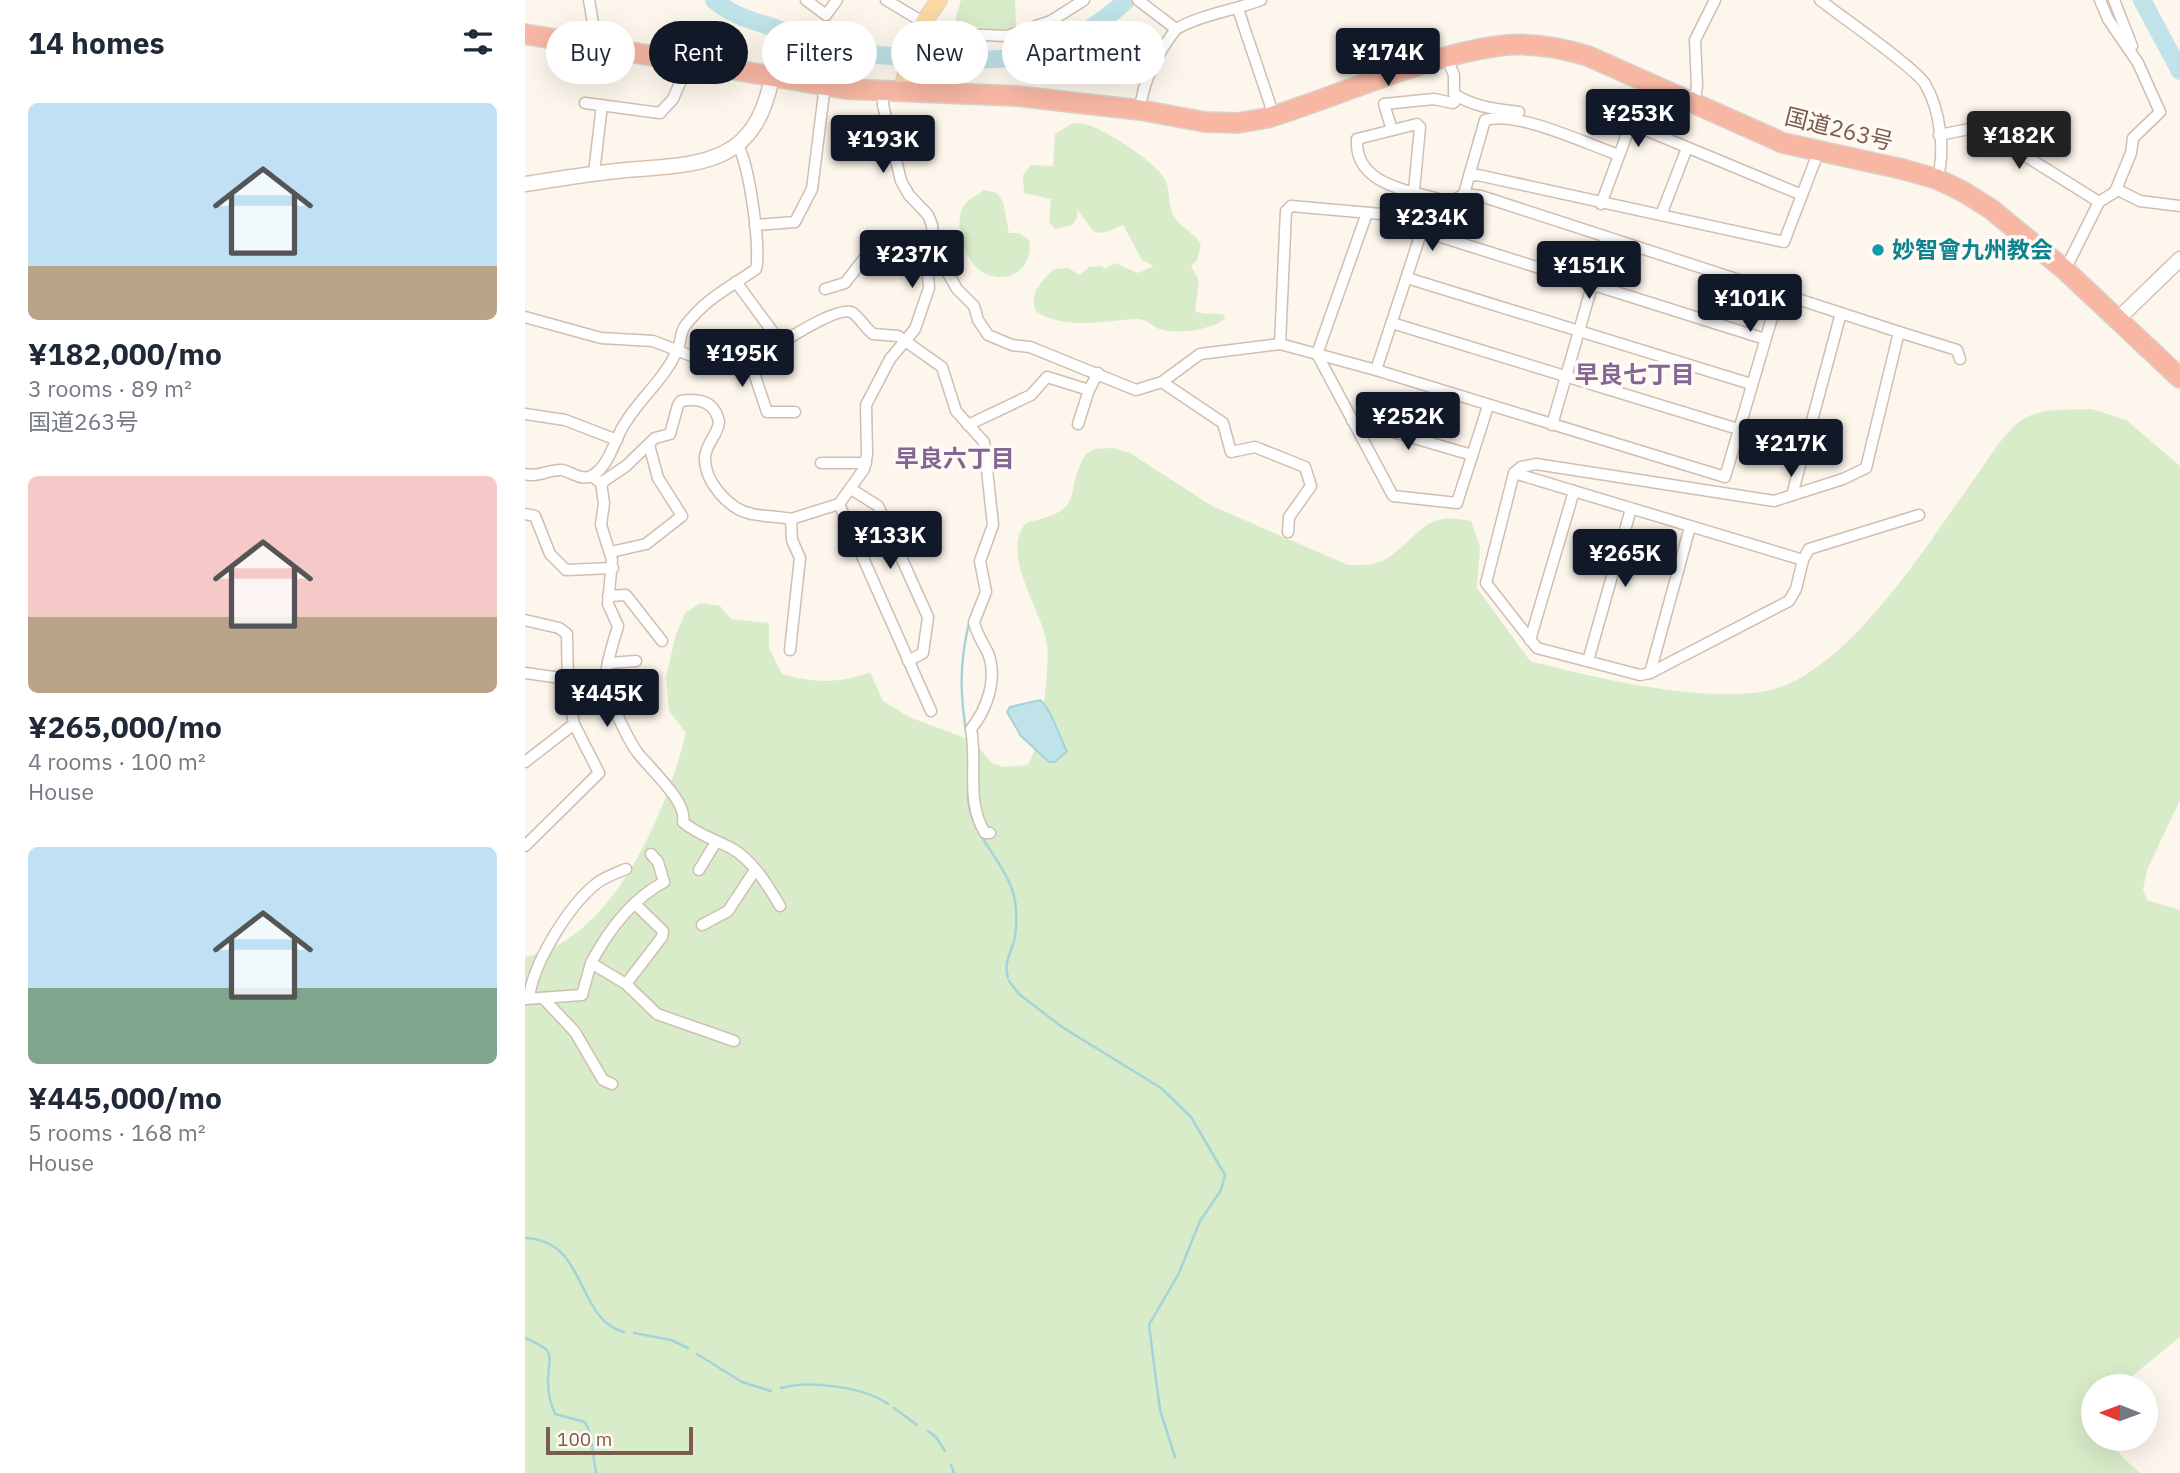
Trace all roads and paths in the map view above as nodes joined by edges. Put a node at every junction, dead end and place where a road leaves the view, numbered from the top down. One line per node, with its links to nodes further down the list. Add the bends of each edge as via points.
1 (589, 0): 16 (street)
2 (806, 0): 3 (street, via 825,15)
3 (837, 0)
4 (886, 0): 17 (street)
5 (939, 0): 18 (main road)
6 (1062, 0): 15 (street)
7 (1084, 0): 15 (street)
8 (1261, 0): 14 (street)
9 (1715, 0): 34 (street, via 1695,40)
10 (1820, 0): 41 (street, via 1924,82 1935,108)
11 (2100, 0): 24 (street)
12 (2114, 0): 24 (street)
13 (1142, 2): 19 (street)
14 (1238, 9): 19 (street, via 1196,17); 38 (street)
15 (1065, 13): 21 (street, via 1007,36)
16 (593, 21)
17 (912, 21)
18 (924, 21)
19 (1176, 29): 36 (street, via 1155,60)
20 (525, 34): 22 (highway, 国道263号)
21 (988, 34)
22 (546, 38)
23 (1447, 58): 25 (highway, 国道263号, via 1498,46 1542,46 1588,56); 32 (street, via 1454,75 1454,94); 38 (highway, 国道263号)
24 (2138, 63): 50 (street, via 2160,112 2133,138)
25 (1646, 83): 34 (highway, 国道263号); 39 (street)
26 (679, 84): 35 (street, via 660,113)
27 (770, 84): 42 (main road, via 766,103)
28 (818, 84): 30 (highway, 国道263号)
29 (895, 84): 31 (main road)
30 (825, 85): 31 (highway, 国道263号); 61 (street, via 811,189 795,222)
31 (892, 92): 36 (highway, 国道263号, via 1017,96); 64 (street, via 883,105 901,181 928,215)
32 (1459, 97): 37 (street, via 1488,109); 40 (street, via 1453,103 1434,99 1384,104)
33 (585, 103): 35 (street)
34 (1693, 104): 44 (highway, 国道263号, via 1783,144)
35 (602, 105): 46 (street)
36 (1140, 110): 38 (highway, 国道263号, via 1205,122)
37 (1519, 112)
38 (1274, 116)
39 (1631, 124): 43 (street); 45 (street)
40 (1392, 130): 51 (street, via 1420,127); 51 (street, via 1357,139 1357,148 1367,170 1384,184)
41 (1939, 135): 48 (street, via 1942,164); 54 (street, via 1979,127)
42 (737, 145): 46 (main road, via 700,164); 61 (street, via 743,153)
43 (1687, 148): 53 (street); 59 (street)
44 (1818, 153): 48 (highway, 国道263号); 53 (street)
45 (1619, 155): 47 (street, via 1521,121 1494,117 1485,120); 55 (street)
46 (594, 173): 49 (main road)
47 (1469, 176): 52 (street); 55 (street)
48 (1937, 178): 66 (highway, 国道263号, via 1991,209)
49 (525, 184)
50 (2116, 189): 54 (street); 57 (street, via 2140,201)
51 (1413, 191): 56 (street, via 1442,200)
52 (1464, 194): 56 (street); 63 (street)
53 (1802, 195): 59 (street, via 1784,242)
54 (2099, 202): 66 (street)
55 (1601, 204): 59 (street)
56 (1446, 206): 60 (street)
57 (2180, 206)
58 (1367, 213): 60 (street); 81 (street, via 1291,206 1286,211); 83 (street)
59 (1661, 215)
60 (1426, 218): 62 (street)
61 (755, 225): 68 (street, via 756,269)
62 (1422, 232): 67 (street); 69 (street)
63 (1606, 237): 69 (street); 71 (street)
64 (933, 249): 70 (street, via 863,260 845,283); 79 (street, via 921,318); 87 (street, via 957,289 974,306 988,335)
65 (2180, 259): 74 (main road)
66 (2065, 270): 74 (highway, 国道263号)
67 (1407, 278): 75 (street); 76 (street)
68 (736, 282): 80 (street); 82 (street, via 720,289 695,313 683,330)
69 (1592, 285): 76 (street); 78 (street)
70 (825, 289)
71 (1779, 294): 72 (street); 78 (street)
72 (1841, 313): 77 (street); 113 (street)
73 (525, 317): 82 (street, via 601,338 653,341)
74 (2119, 318): 89 (highway, 国道263号)
75 (1392, 323): 86 (street); 88 (street)
76 (1580, 330): 88 (street); 91 (street)
77 (1899, 332): 84 (street, via 1957,350); 113 (street, via 1866,468)
78 (1765, 340): 91 (street)
79 (906, 341): 80 (street, via 873,334 852,312 843,311); 98 (street, via 946,372 956,411); 105 (street, via 890,359 866,405)
80 (781, 343): 85 (street)
81 (1280, 344): 83 (street); 90 (street, via 1200,354)
82 (677, 351): 85 (street, via 727,369); 101 (street, via 656,387 636,404)
83 (1317, 354): 86 (street); 96 (street)
84 (1960, 359)
85 (753, 370): 94 (street, via 767,412)
86 (1376, 370): 93 (street)
87 (1098, 373): 90 (street, via 1136,390); 92 (street)
88 (1566, 376): 99 (street); 100 (street)
89 (2180, 378)
90 (1163, 382): 120 (street, via 1223,423 1231,452 1255,447 1304,467 1311,486 1289,517)
91 (1751, 384): 100 (street)
92 (1089, 390): 97 (street); 98 (street, via 1047,377 1031,395)
93 (1488, 406): 99 (street); 103 (street)
94 (795, 412)
95 (525, 414): 101 (street, via 565,420)
96 (1352, 420): 103 (street); 103 (street, via 1394,496 1457,503)
97 (1078, 424)
98 (968, 425): 139 (street, via 984,442 993,525 981,561 986,592 974,622 989,658 991,684 971,729 973,805 977,820)
99 (1552, 425): 108 (street)
100 (1738, 429): 108 (street)
101 (617, 440): 109 (street)
102 (649, 445): 109 (street, via 626,466); 118 (street, via 670,434 681,401 708,403 717,411 719,422 705,459 711,483 740,510); 121 (street, via 658,478 683,516 646,544)
103 (1472, 455)
104 (821, 463): 105 (street)
105 (866, 463): 110 (street)
106 (1514, 473): 111 (street); 112 (street, via 1536,464); 126 (street, via 1486,583)
107 (525, 474): 109 (street, via 561,470)
108 (1725, 477): 112 (street)
109 (597, 479): 121 (street, via 604,503 601,525)
110 (851, 489): 114 (street); 130 (street, via 878,506 928,617 923,653)
111 (1574, 491): 115 (street); 126 (street)
112 (1722, 491): 113 (street, via 1775,501)
113 (1792, 495)
114 (839, 504): 118 (street); 130 (street)
115 (1631, 509): 119 (street); 131 (street)
116 (525, 514): 123 (street, via 535,516 550,554 566,570)
117 (1920, 515): 122 (street, via 1809,549)
118 (791, 519): 128 (street, via 792,540 800,558)
119 (1690, 527): 122 (street); 134 (street)
120 (1289, 532)
121 (611, 552): 123 (street)
122 (1803, 560): 134 (street, via 1789,601)
123 (613, 568): 124 (street)
124 (608, 596): 127 (street, via 626,595); 132 (street, via 618,626)
125 (525, 620): 135 (street, via 566,634)
126 (1530, 640): 131 (street, via 1537,648)
127 (662, 642)
128 (790, 650)
129 (636, 661): 132 (street)
130 (908, 661): 136 (street)
131 (1588, 661): 134 (street, via 1640,675)
132 (610, 663): 140 (street, via 606,683 636,751 681,804 683,822)
133 (525, 673): 135 (street)
134 (1650, 673)
135 (568, 679): 137 (street)
136 (931, 710)
137 (574, 724): 138 (street); 141 (street, via 599,773)
138 (525, 762)
139 (990, 833)
140 (716, 842): 144 (street); 145 (street, via 732,848)
141 (525, 846)
142 (651, 854): 146 (street, via 664,882)
143 (626, 869): 151 (street, via 599,881 581,897 538,967)
144 (699, 870)
145 (755, 870): 147 (street); 148 (street, via 728,911)
146 (635, 904): 149 (street, via 601,943); 150 (street, via 663,931 663,937)
147 (780, 906)
148 (702, 925)
149 (591, 963): 150 (street); 152 (street, via 582,995)
150 (626, 984): 153 (street, via 657,1014)
151 (527, 999): 152 (street)
152 (543, 999): 154 (street, via 575,1032 603,1080)
153 (734, 1041)
154 (613, 1084)

